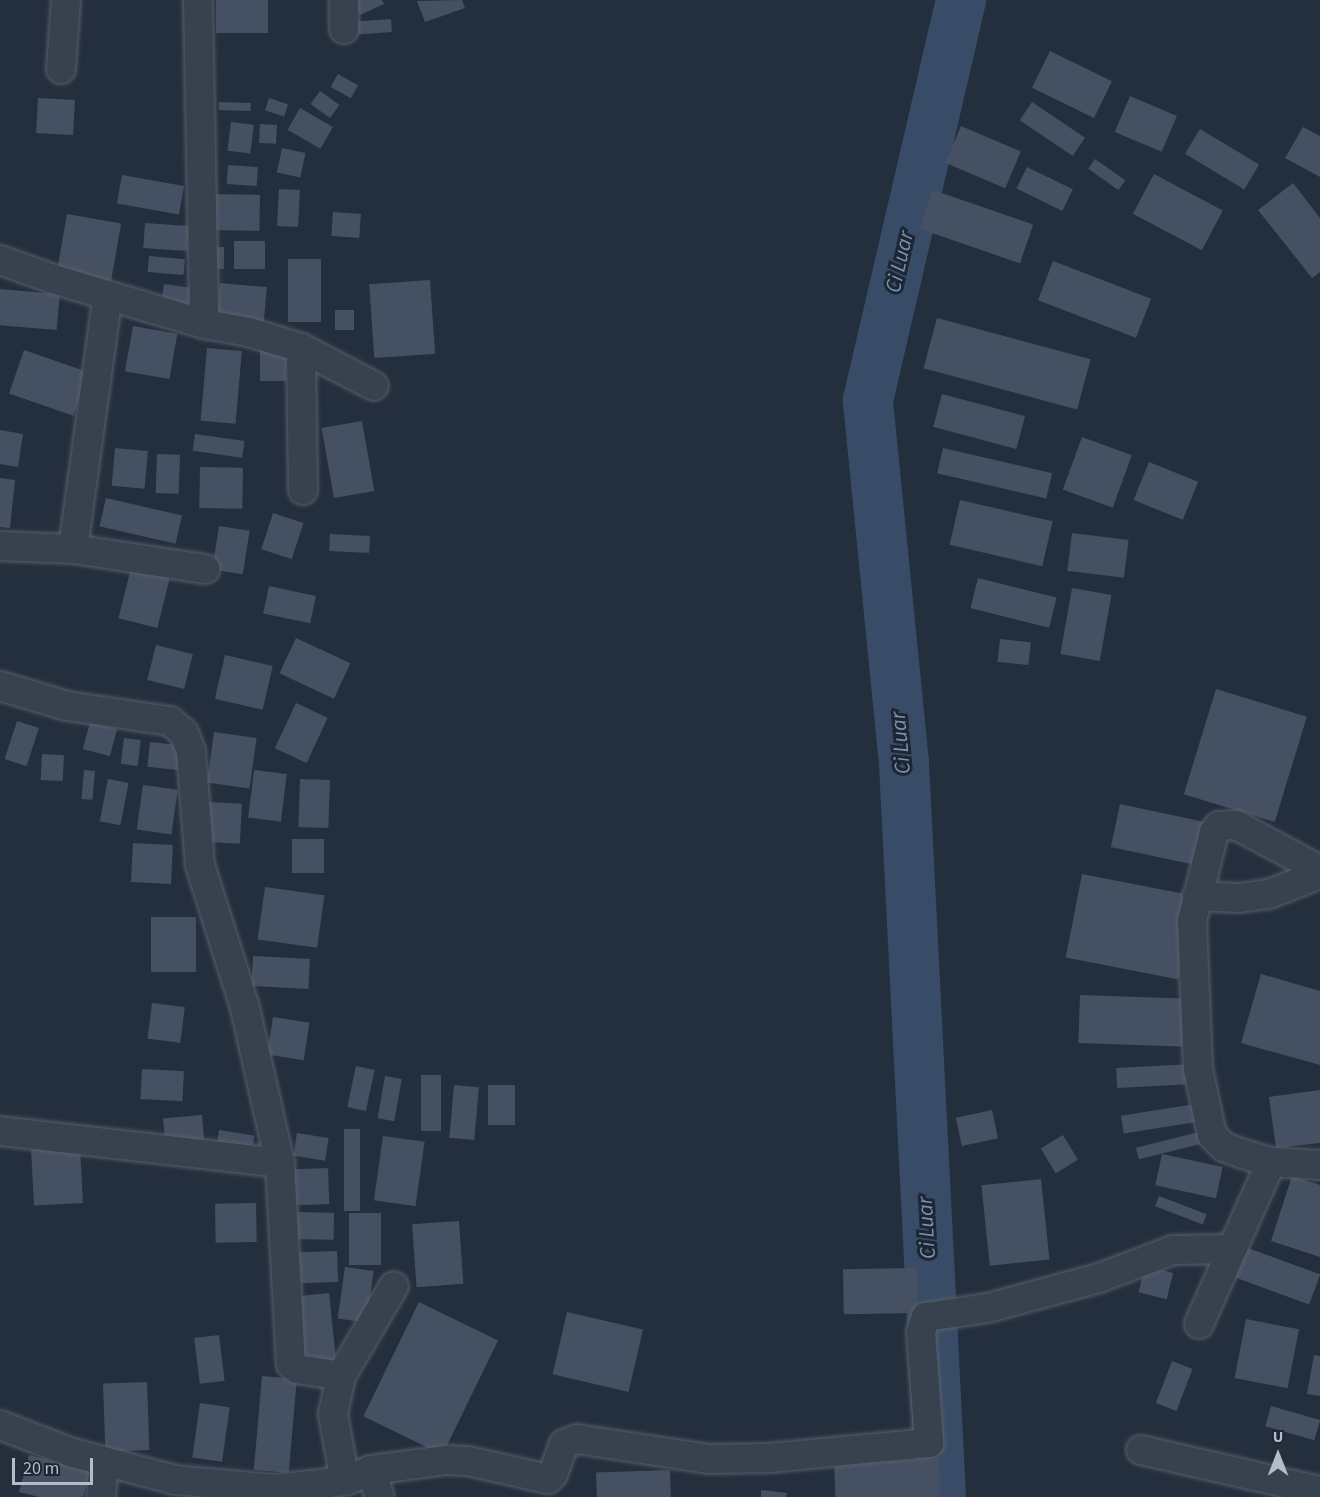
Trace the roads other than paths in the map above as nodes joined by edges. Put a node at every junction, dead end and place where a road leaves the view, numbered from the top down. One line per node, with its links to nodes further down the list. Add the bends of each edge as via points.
1 (66, 0): 5 (street)
2 (198, 0): 8 (street)
3 (344, 0): 4 (street)
4 (344, 29)
5 (61, 69)
6 (0, 260): 7 (street)
7 (108, 295): 8 (street); 13 (street)
8 (204, 324): 9 (street, via 249,332)
9 (301, 348): 10 (street); 11 (street)
10 (374, 386)
11 (303, 490)
12 (0, 546): 13 (street)
13 (73, 549): 14 (street)
14 (206, 569)
15 (0, 686): 20 (street, via 67,706 170,721 184,733 191,751 200,865 245,1008)
16 (1320, 872): 17 (street, via 1269,894 1239,898); 17 (street, via 1226,823 1214,832)
17 (1197, 896): 19 (street, via 1192,921 1194,1008 1207,1121 1212,1135 1224,1147)
18 (0, 1131): 20 (street)
19 (1271, 1162): 21 (street); 22 (street)
20 (280, 1163): 25 (street, via 291,1364 297,1369)
21 (1320, 1166)
22 (1232, 1249): 24 (street); 29 (street, via 1173,1250 988,1308 926,1317 921,1332 929,1443 769,1458 709,1459 577,1439 564,1444 548,1479 456,1460)
23 (394, 1286): 25 (street)
24 (1199, 1324)
25 (341, 1376): 30 (street, via 333,1414)
26 (0, 1425): 28 (street)
27 (1141, 1450): 31 (street)
28 (104, 1462): 30 (street, via 175,1480 227,1486 275,1489); 32 (street)
29 (371, 1470): 30 (street); 33 (street)
30 (345, 1481)
31 (1320, 1491)
32 (101, 1497)
33 (380, 1497)

